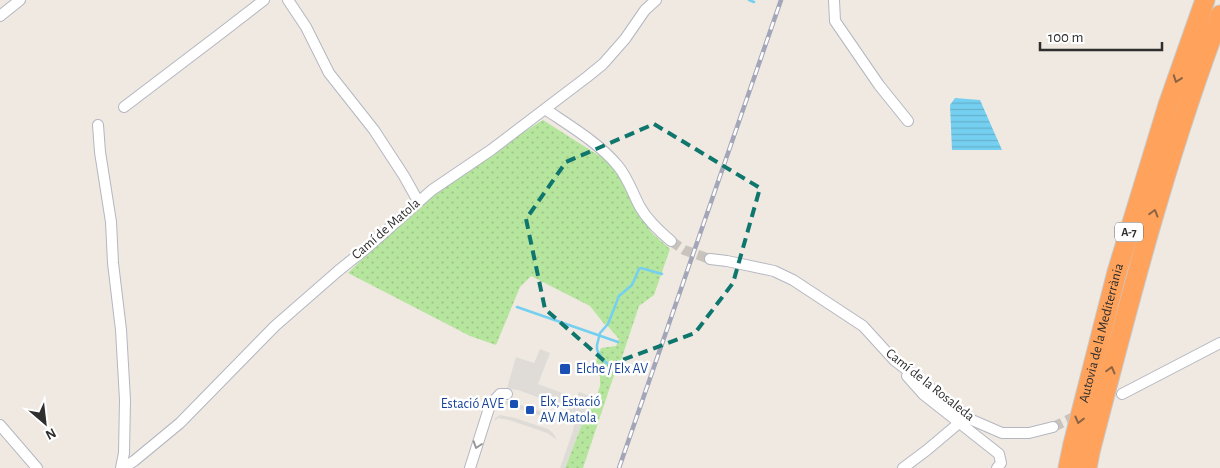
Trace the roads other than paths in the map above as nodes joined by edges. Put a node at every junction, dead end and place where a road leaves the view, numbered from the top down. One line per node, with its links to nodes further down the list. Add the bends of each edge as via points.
1 (20, 0): 8 (street)
2 (264, 0): 9 (street)
3 (288, 0): 13 (street, via 329,73 374,130)
4 (656, 0): 10 (street, Camí de Matola, via 603,64)
5 (834, 0): 11 (street, via 835,21)
6 (1205, 0): 28 (highway, Autovia de la Mediterrània / A-7, one-way to 28, via 1168,105 1117,272)
7 (1220, 14): 29 (highway, Autovia de la Mediterrània / A-7, one-way to 7, via 1165,176)
8 (0, 16)
9 (124, 107)
10 (545, 109): 13 (street, Camí de Matola); 14 (street, via 576,130 618,167 640,208)
11 (908, 122)
12 (98, 124): 24 (street, via 121,330 125,400)
13 (418, 201): 24 (street, Camí de Matola, via 275,326 180,423)
14 (671, 241)
15 (710, 260): 17 (street, Camí de la Rosaleda, via 774,271 794,280 863,326)
16 (1220, 343): 19 (street)
17 (894, 360): 20 (street, via 923,394); 22 (street, Camí de la Rosaleda, via 972,420 1002,433 1029,433)
18 (507, 394): 25 (street, one-way to 25, via 500,394 490,405)
19 (1122, 394)
20 (958, 423): 26 (street); 27 (street, via 999,454 1001,463)
21 (0, 426): 23 (street)
22 (1053, 427)
23 (37, 468)
24 (122, 468)
25 (470, 468)
26 (902, 468)
27 (997, 468)
28 (1068, 468)
29 (1087, 468)

